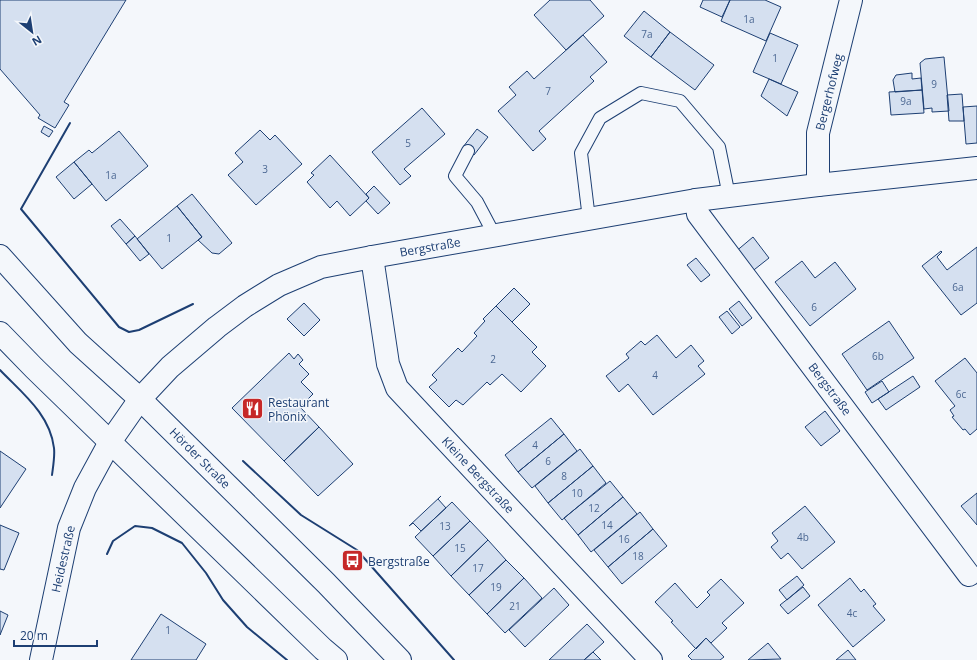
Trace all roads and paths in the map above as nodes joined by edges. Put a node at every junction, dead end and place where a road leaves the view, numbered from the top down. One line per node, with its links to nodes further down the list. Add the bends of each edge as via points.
1 (851, 0): 4 (main road, Bergerhofweg, via 818,133)
2 (468, 151): 8 (lane, via 455,176 477,202)
3 (977, 168): 4 (main road, Bergstraße)
4 (818, 184): 5 (main road, Bergstraße)
5 (729, 196): 6 (main road, Bergstraße); 7 (lane, via 719,147 680,101 641,93 600,118 581,153)
6 (696, 200): 7 (main road, Bergstraße); 14 (main road, Bergstraße, via 698,214)
7 (588, 219): 8 (main road, Bergstraße)
8 (495, 236): 10 (main road, Bergstraße)
9 (0, 256): 12 (main road, Hörder Straße, via 78,343)
10 (372, 257): 12 (main road, Bergstraße, via 321,267 278,285 182,355); 18 (main road, Kleine Bergstraße, via 388,364 397,388)
11 (0, 333): 13 (main road)
12 (140, 399): 13 (main road, Bergstraße); 17 (main road, Hörder Straße)
13 (110, 442): 15 (main road, Heidestraße, via 85,488 69,528); 16 (main road)
14 (970, 575)
15 (42, 660)
16 (336, 660)
17 (400, 660)
18 (651, 660)

